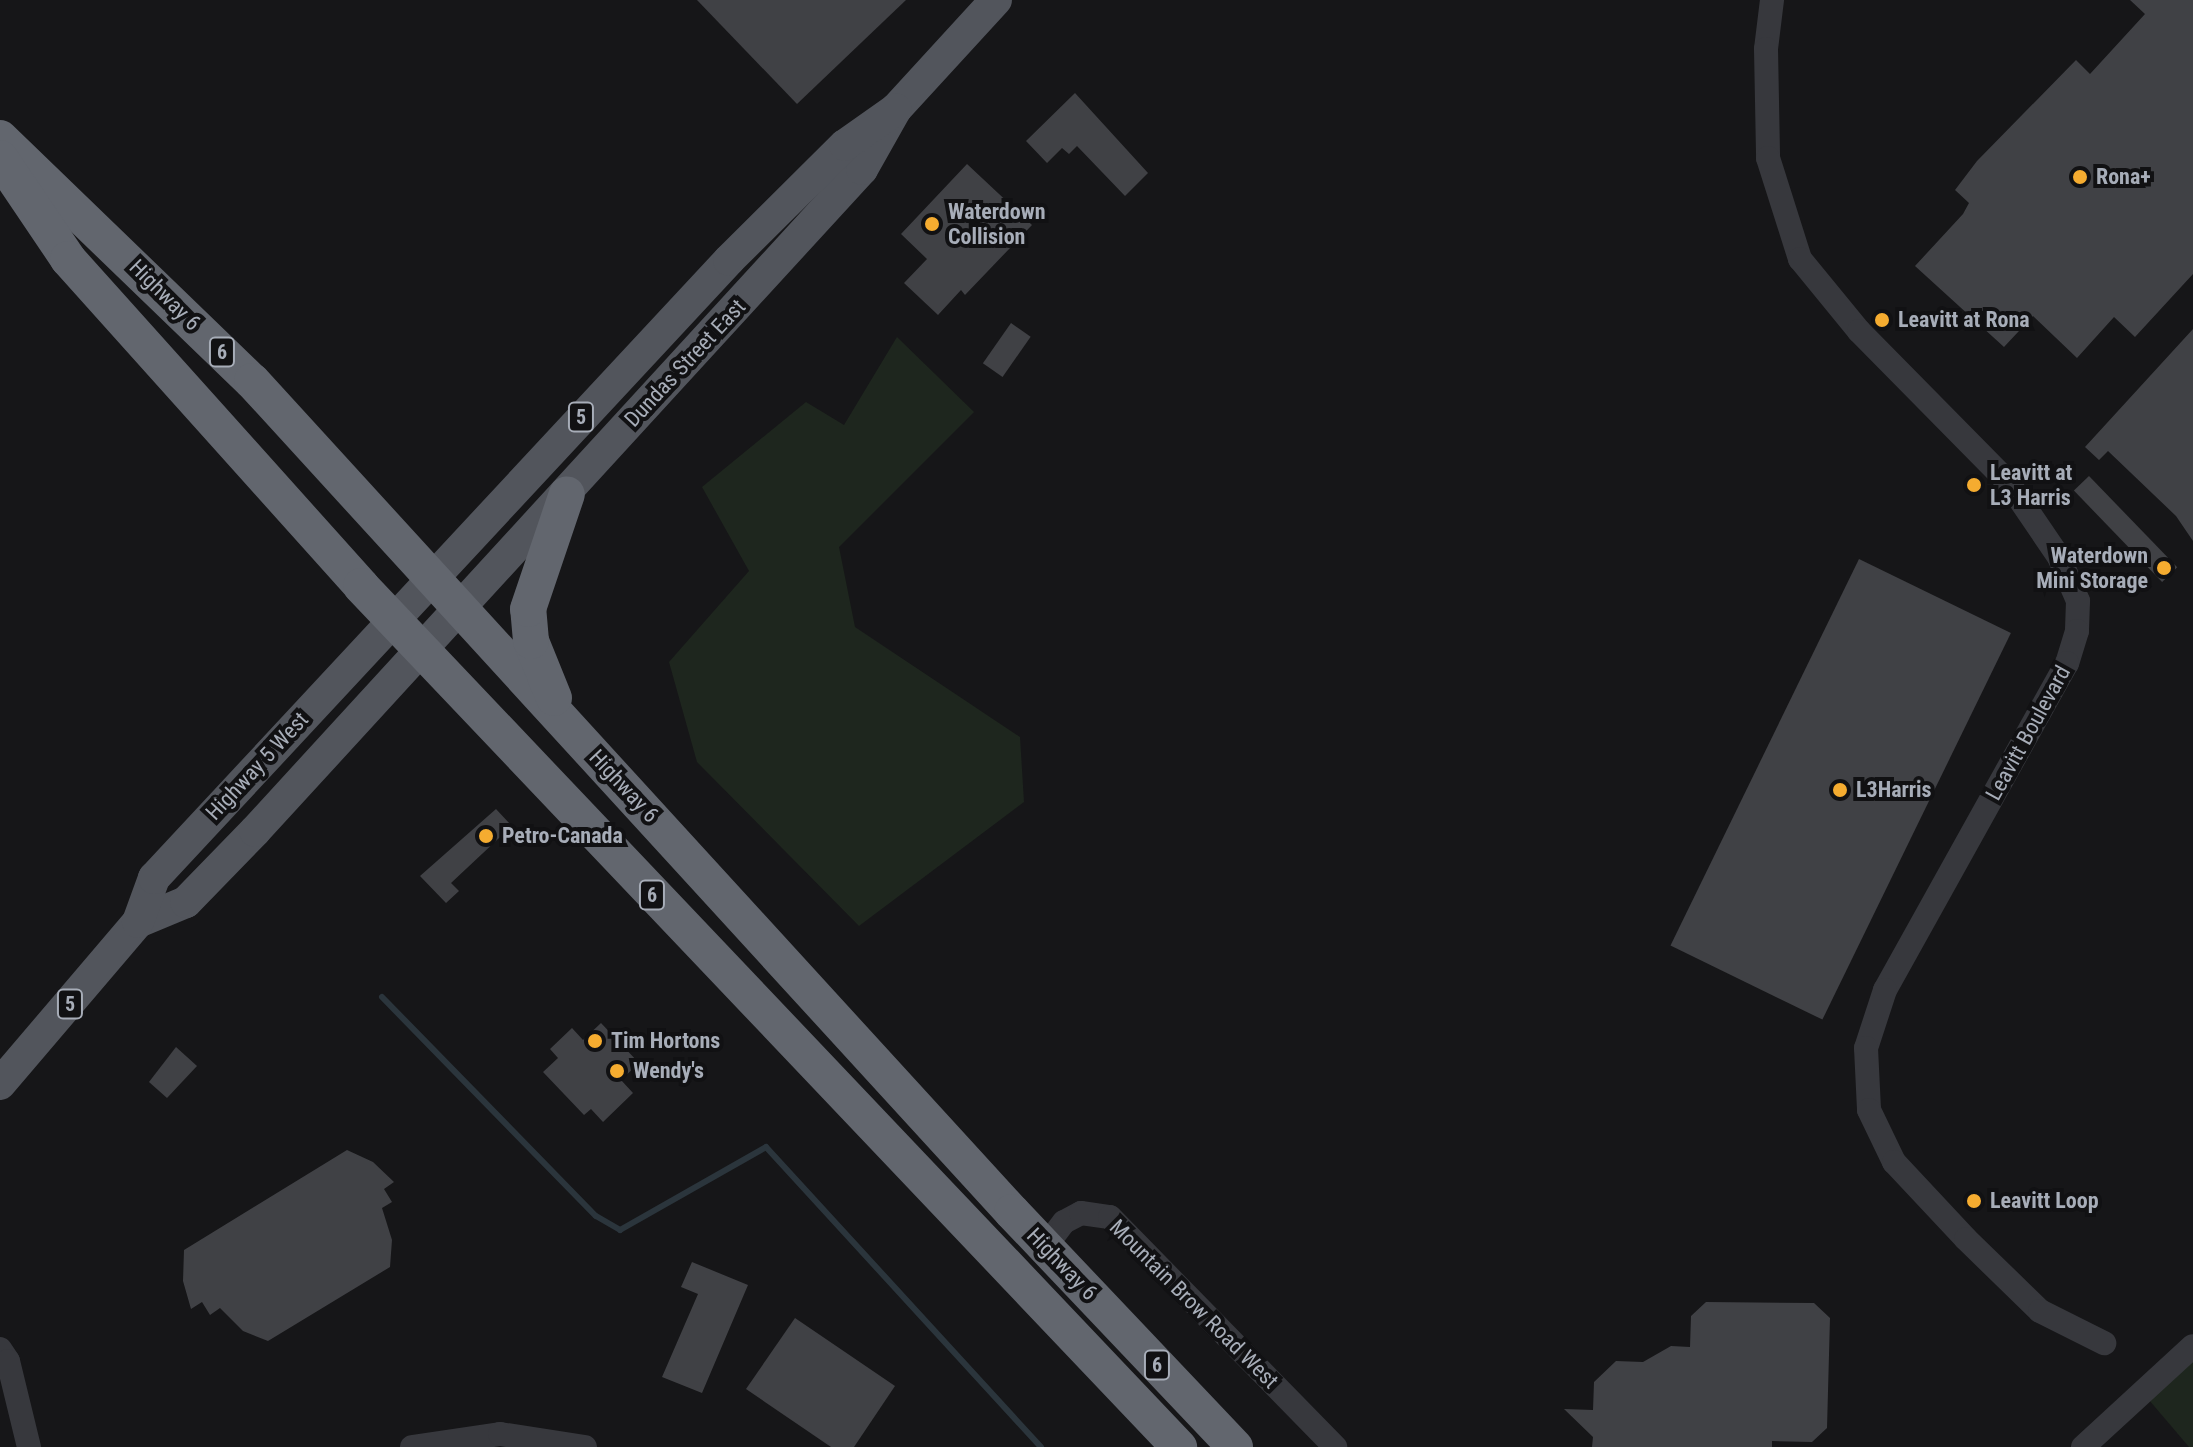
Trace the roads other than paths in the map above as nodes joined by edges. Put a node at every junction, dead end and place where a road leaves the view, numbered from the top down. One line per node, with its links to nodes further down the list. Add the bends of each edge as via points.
1 (996, 0): 3 (main road, Dundas Street East / 5)
2 (1772, 0): 17 (street, Leavitt Boulevard, via 1766,49 1768,158 1800,259 1859,331 2008,482 2059,557 2078,601 2077,631 2061,675 1885,990 1866,1048 1869,1110 1894,1162 1966,1239 2040,1311)
3 (896, 109): 6 (main road, Dundas Street East / 5, via 862,169); 7 (main road, Dundas Street East / 5, via 845,145 729,260)
4 (0, 138): 7 (highway, Highway 6 / 6, via 252,381)
5 (0, 158): 9 (highway, Highway 6 / 6, via 68,259)
6 (567, 494): 8 (main road, Dundas Street East / 5); 11 (highway, via 528,609 531,641)
7 (433, 576): 8 (highway, Highway 6 / 6); 9 (main road, 5)
8 (461, 607): 10 (main road, 5); 11 (highway, Highway 6 / 6)
9 (392, 620): 10 (highway, Highway 6 / 6); 12 (main road, Highway 5 West / 5, via 154,878)
10 (421, 649): 12 (main road, Highway 5 West / 5, via 186,902); 15 (highway, Highway 6 / 6)
11 (561, 718): 14 (highway, Highway 6 / 6)
12 (138, 922): 13 (main road, Highway 5 West / 5)
13 (0, 1084)
14 (1012, 1212): 15 (street); 16 (highway, Highway 6 / 6)
15 (983, 1238): 23 (highway, Highway 6 / 6)
16 (1045, 1247): 24 (highway, Highway 6 / 6); 25 (street, Mountain Brow Road West, via 1064,1222 1081,1213 1110,1217)
17 (2104, 1343)
18 (2193, 1346): 26 (street)
19 (0, 1349): 20 (street, via 8,1361)
20 (29, 1447)
21 (412, 1447): 22 (street, via 500,1434)
22 (585, 1447)
23 (1179, 1447)
24 (1235, 1447)
25 (1335, 1447)
26 (2083, 1447)

